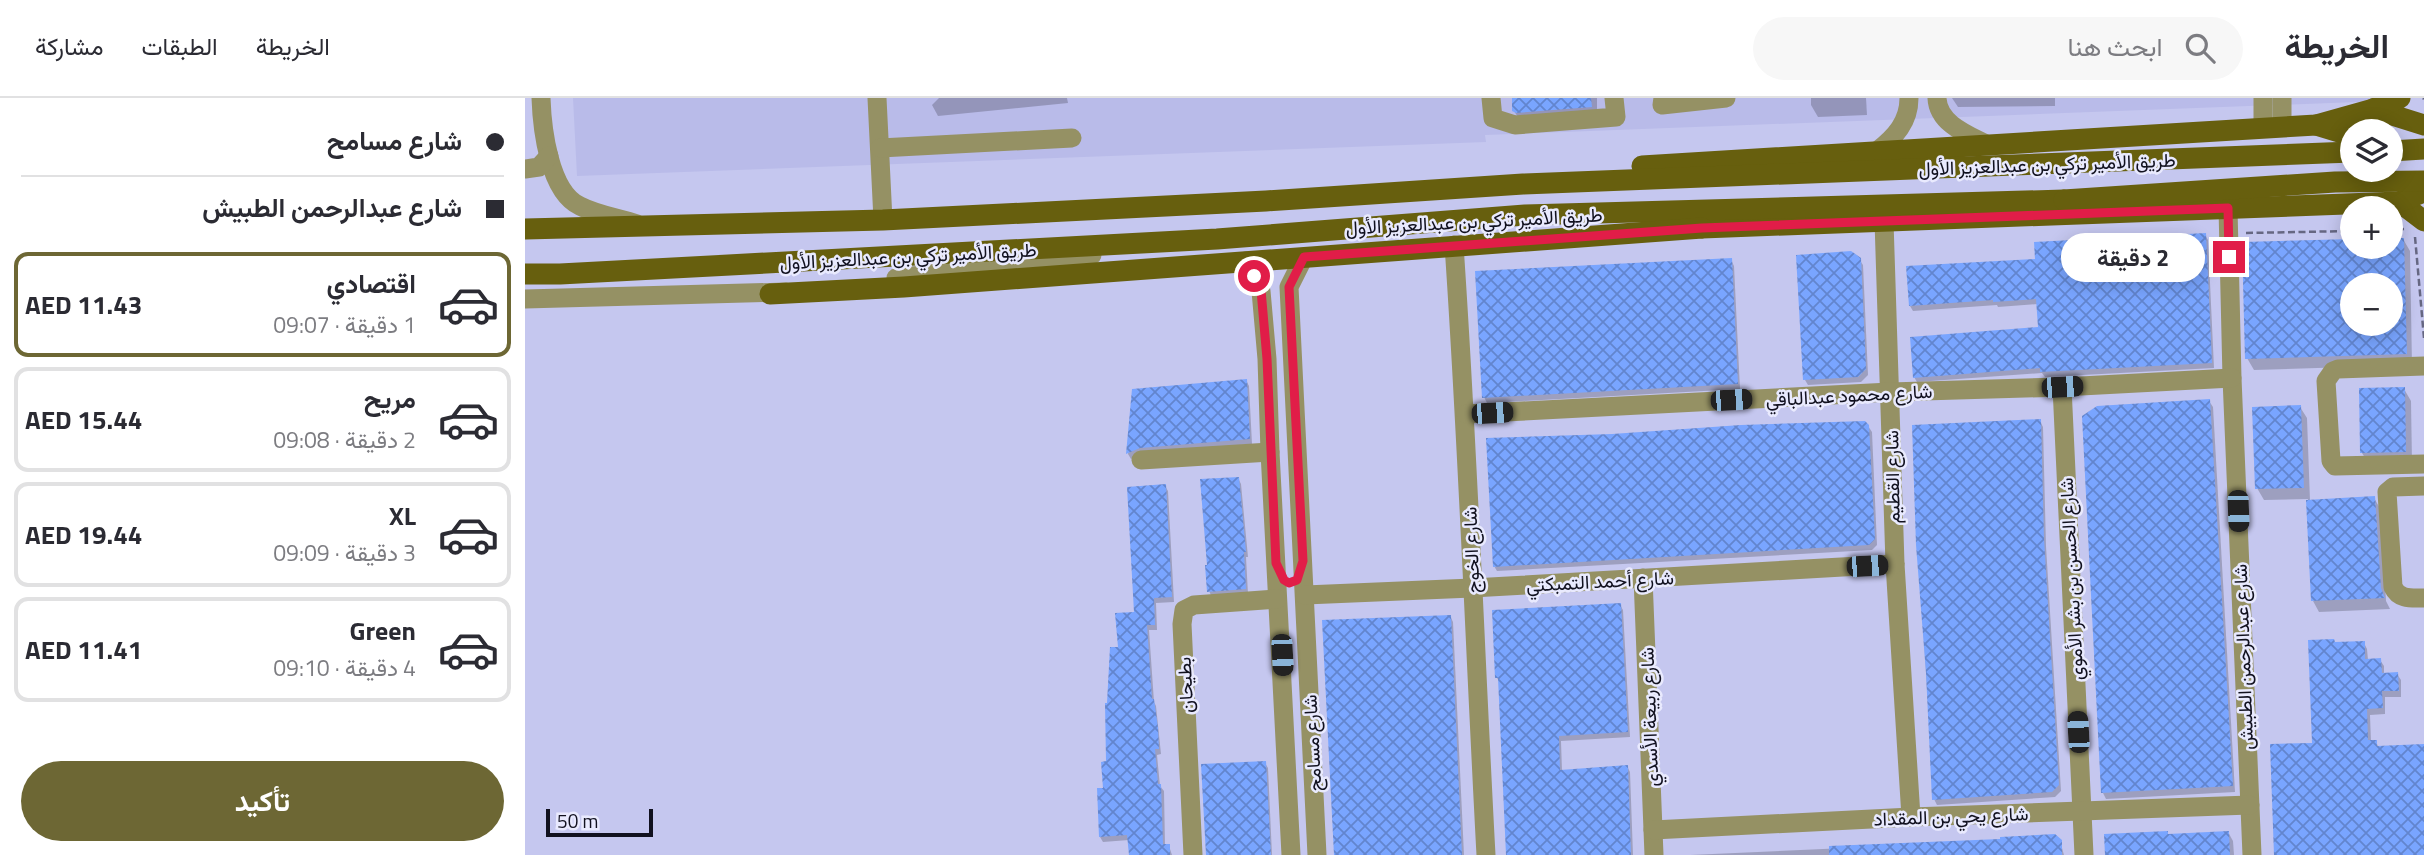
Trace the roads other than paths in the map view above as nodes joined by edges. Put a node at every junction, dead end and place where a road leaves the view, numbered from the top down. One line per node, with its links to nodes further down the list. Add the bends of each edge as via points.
1 (541, 98): 25 (street)
2 (877, 98): 20 (street)
3 (1491, 98): 4 (street, via 1493,118 1515,125 1616,117)
4 (1614, 98)
5 (1663, 98): 6 (street, via 1662,105)
6 (1726, 98)
7 (1909, 98): 23 (street, via 1909,112 1894,138)
8 (1937, 98): 19 (street, via 1953,127)
9 (2263, 98): 16 (street)
10 (2282, 98): 16 (street)
11 (2400, 98): 13 (main road)
12 (2424, 108): 13 (main road)
13 (2373, 109): 14 (main road); 15 (main road)
14 (2316, 125): 16 (main road); 17 (main road)
15 (2424, 125)
16 (2272, 127): 19 (main road)
17 (2340, 132)
18 (1072, 138): 20 (street)
19 (1986, 144): 23 (main road)
20 (880, 148): 38 (street)
21 (2424, 149): 22 (main road)
22 (2403, 150)
23 (1877, 151): 38 (main road)
24 (2340, 152): 38 (main road, طريق الأمير تركي بن عبدالعزيز الأول, via 1523,184 1266,201)
25 (549, 156): 26 (street, via 539,167); 41 (street, via 561,191 578,206)
26 (525, 169)
27 (2424, 181): 37 (main road, طريق الأمير تركي بن عبدالعزيز الأول, bridge, via 2063,200)
28 (2374, 182): 34 (main road, via 2362,195)
29 (2424, 192): 30 (main road)
30 (2403, 200)
31 (2403, 202): 32 (main road)
32 (2424, 202)
33 (2340, 204): 34 (main road)
34 (2318, 205): 36 (main road)
35 (2403, 205): 40 (main road)
36 (2228, 208): 39 (main road); 54 (street, شارع عبدالرحمن الطبيش)
37 (1664, 211): 42 (main road); 44 (main road, طريق الأمير تركي بن عبدالعزيز الأول, via 1525,215)
38 (883, 216): 41 (main road, طريق الأمير تركي بن عبدالعزيز الأول)
39 (1884, 221): 42 (main road); 56 (street, شارع القطيم)
40 (2424, 221)
41 (658, 227): 43 (main road, طريق الأمير تركي بن عبدالعزيز الأول)
42 (1702, 228): 45 (main road)
43 (525, 229)
44 (1217, 239): 48 (main road, طريق الأمير تركي بن عبدالعزيز الأول); 49 (street)
45 (1454, 245): 46 (main road); 57 (street, شارع الخوج)
46 (1304, 257): 47 (main road); 51 (street, شارع مسامح, via 1289,287)
47 (1247, 261): 49 (main road); 52 (street, شارع مسامح, via 1261,290)
48 (525, 274)
49 (770, 294): 50 (street)
50 (525, 299)
51 (1291, 354): 52 (street, via 1288,345 1275,340); 62 (street, شارع مسامح)
52 (1267, 359): 58 (street, شارع مسامح)
53 (2424, 366): 60 (street, via 2338,369 2326,381 2335,466)
54 (2232, 378): 55 (street, شارع محمود عبدالباقي); 72 (street, شارع عبدالرحمن الطبيش)
55 (2062, 387): 56 (street, شارع محمود عبدالباقي); 73 (street, شارع الحسن بن بشر الأموي)
56 (1890, 392): 57 (street, شارع محمود عبدالباقي); 64 (street, شارع القطيم)
57 (1466, 414): 66 (street, شارع الخوج)
58 (1270, 452): 59 (street); 63 (street, شارع مسامح)
59 (1141, 460)
60 (2424, 464)
61 (2424, 486): 69 (street, via 2393,487 2387,492 2395,593)
62 (1303, 561): 63 (street, via 1297,580 1289,583); 67 (street, شارع مسامح)
63 (1276, 563): 68 (street, شارع مسامح)
64 (1895, 564): 65 (street, شارع أحمد التمبكتي); 74 (street, شارع القطيم)
65 (1643, 578): 66 (street, شارع أحمد التمبكتي); 75 (street, شارع ربيعة الأسدي)
66 (1472, 588): 67 (street, شارع أحمد التمبكتي); 79 (street, شارع الخوج)
67 (1305, 595): 71 (street, شارع مسامح)
68 (1277, 598): 70 (street, شارع مسامح); 76 (street, بطيحان, via 1194,605 1184,610)
69 (2424, 598)
70 (1280, 629): 71 (street, via 1288,610 1296,609); 77 (street, شارع مسامح)
71 (1306, 630): 78 (street, شارع مسامح)
72 (2250, 805): 73 (street, شارع يحي بن المقداد); 82 (street, شارع عبدالرحمن الطبيش)
73 (2082, 812): 74 (street, شارع يحي بن المقداد); 81 (street, شارع الحسن بن بشر الأموي)
74 (1911, 817): 75 (street, شارع يحي بن المقداد)
75 (1653, 830): 80 (street, شارع ربيعة الأسدي)
76 (1193, 855)
77 (1291, 855)
78 (1317, 855)
79 (1486, 855)
80 (1654, 855)
81 (2084, 855)
82 (2252, 855)

